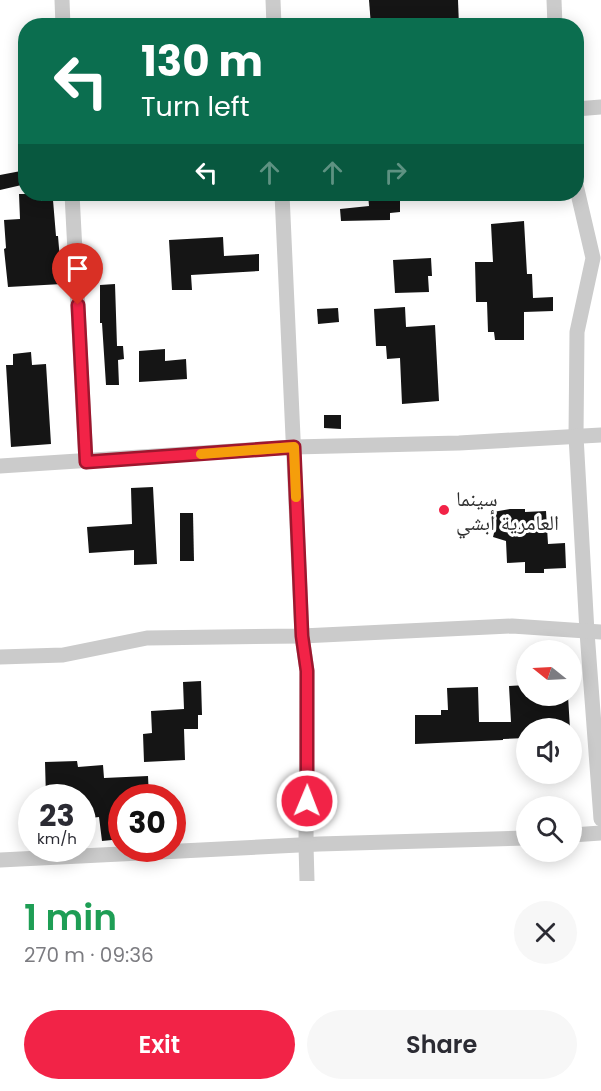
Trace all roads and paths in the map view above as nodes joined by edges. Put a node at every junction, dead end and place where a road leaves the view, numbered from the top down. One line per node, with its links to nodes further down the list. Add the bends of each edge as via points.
1 (62, 0): 4 (street)
2 (273, 0): 5 (street)
3 (554, 0): 6 (street)
4 (63, 18)
5 (274, 18)
6 (555, 18)
7 (601, 107): 8 (street)
8 (584, 108)
9 (72, 201): 15 (street)
10 (282, 201): 14 (street)
11 (580, 201): 13 (street, via 593,258 576,332)
12 (601, 435): 13 (street)
13 (576, 436): 14 (street); 17 (street)
14 (294, 447): 15 (street); 18 (street)
15 (86, 462): 16 (street)
16 (0, 466)
17 (594, 632): 18 (street, via 512,626); 20 (street)
18 (302, 636): 19 (street, via 147,638 63,655); 24 (street, via 307,671)
19 (0, 657)
20 (601, 819)
21 (601, 833): 22 (street)
22 (582, 834)
23 (516, 838): 24 (street)
24 (306, 845): 25 (street); 26 (street)
25 (0, 860)
26 (307, 881)

